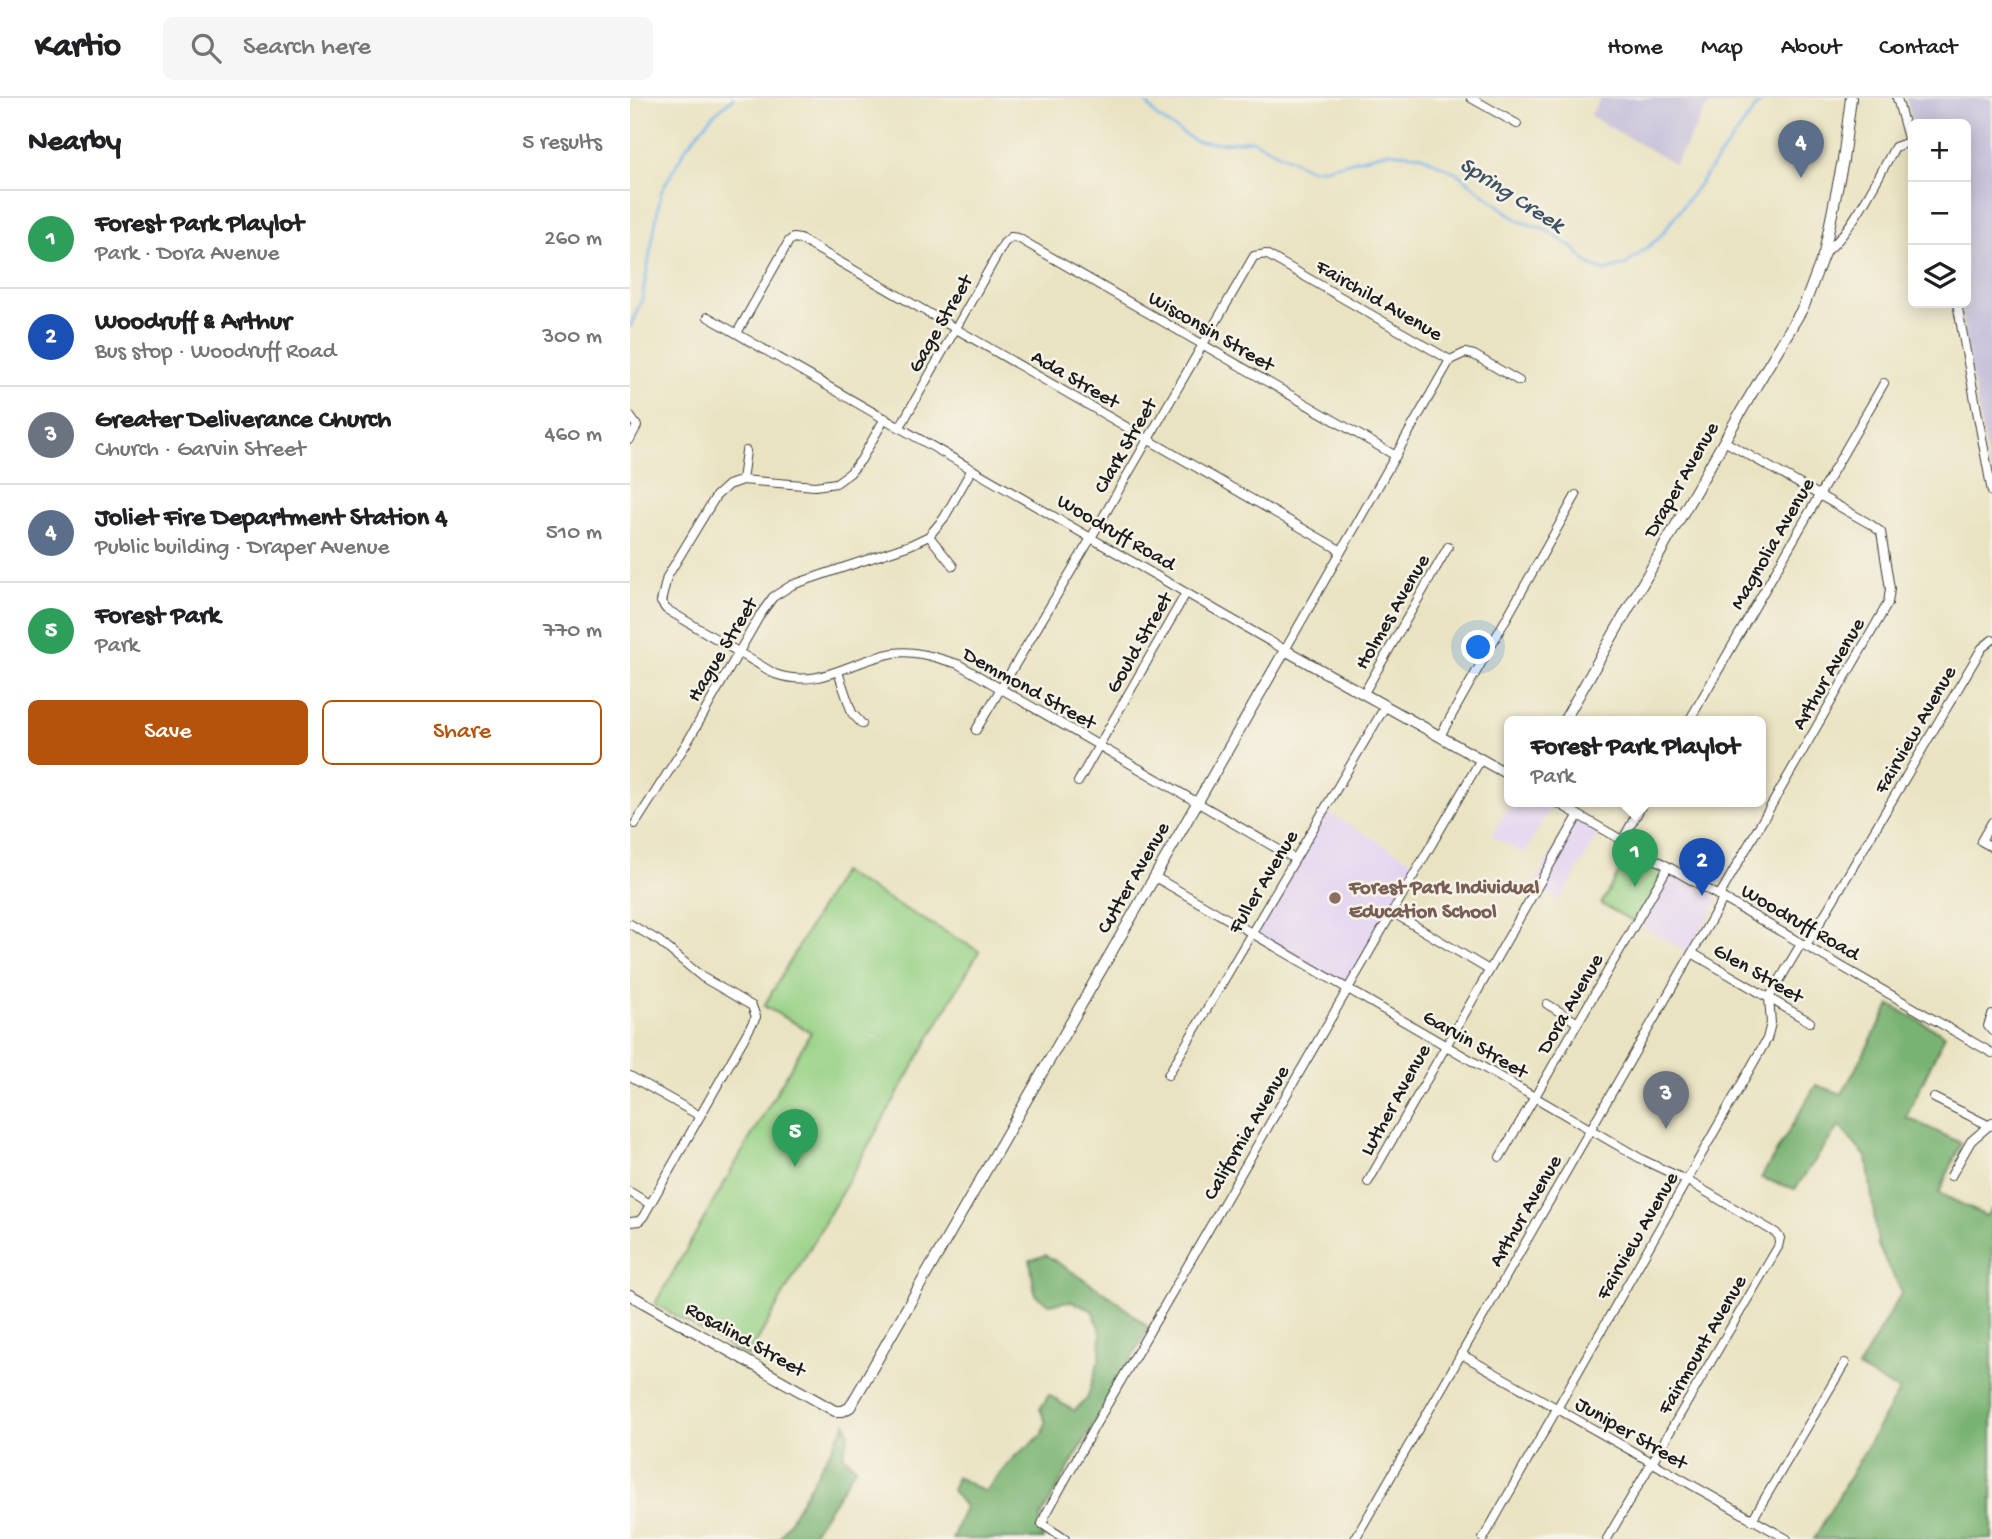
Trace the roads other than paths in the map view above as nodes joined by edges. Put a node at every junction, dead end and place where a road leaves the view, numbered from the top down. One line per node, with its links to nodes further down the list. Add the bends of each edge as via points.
1 (1471, 98): 4 (street)
2 (1851, 98): 9 (street, Draper Avenue)
3 (1897, 98): 5 (street)
4 (1517, 124)
5 (1908, 138)
6 (1908, 142): 9 (street, Draper Avenue, via 1895,147 1847,228)
7 (1010, 237): 12 (street, Gage Street); 14 (street, Wisconsin Street)
8 (1260, 253): 14 (street, Clark Street); 15 (street, Fairchild Avenue)
9 (1824, 253): 23 (street, Draper Avenue, via 1804,306)
10 (1958, 308): 28 (street)
11 (708, 317): 13 (street, Woodruff Road)
12 (955, 329): 13 (street, Ada Street, via 793,238); 20 (street, Gage Street); 22 (street, Ada Street)
13 (737, 332): 19 (street, Woodruff Road)
14 (1201, 345): 22 (street, Clark Street); 25 (street, Wisconsin Street)
15 (1450, 360): 16 (street, Fairchild Avenue, via 1465,353 1474,355); 25 (street, Cutter Avenue)
16 (1519, 382)
17 (1884, 383): 29 (street, Magnolia Avenue)
18 (630, 416): 21 (street, via 637,426)
19 (885, 418): 20 (street, Woodruff Road); 27 (street, via 860,460 836,483 816,486)
20 (900, 427): 26 (street, Woodruff Road)
21 (630, 439)
22 (1147, 439): 32 (street, Clark Street); 34 (street, Ada Street)
23 (1724, 441): 29 (street); 44 (street, Draper Avenue)
24 (746, 451): 27 (street)
25 (1396, 456): 34 (street, Cutter Avenue)
26 (972, 468): 31 (street); 32 (street, Woodruff Road)
27 (742, 480): 39 (street, Demmond Street, via 716,496 667,577 661,602 677,617)
28 (1992, 492)
29 (1820, 494): 45 (street, Magnolia Avenue); 64 (street, Arthur Avenue, via 1881,533 1888,603)
30 (1576, 495): 48 (street)
31 (929, 536): 35 (street); 39 (street, Hague Street, via 792,585 773,597)
32 (1091, 538): 36 (street, Woodruff Road); 41 (street, Clark Street)
33 (1448, 547): 42 (street, Holmes Avenue)
34 (1340, 550): 38 (street, Cutter Avenue)
35 (953, 566)
36 (1186, 593): 38 (street, Woodruff Road); 49 (street, Gould Street)
37 (1992, 640): 68 (street, Fairview Avenue, via 1982,648)
38 (1285, 650): 42 (street, Woodruff Road); 53 (street, Cutter Avenue)
39 (738, 653): 40 (street, Demmond Street, via 792,680); 58 (street, Hague Street)
40 (838, 672): 41 (street, Demmond Street, via 896,653 925,654 958,664); 46 (street, via 852,713)
41 (1001, 691): 47 (street, Clark Street); 49 (street, Demmond Street)
42 (1364, 693): 43 (street, Woodruff Road)
43 (1386, 705): 48 (street, Woodruff Road); 61 (street, Fuller Avenue)
44 (1567, 716)
45 (1692, 716)
46 (862, 724)
47 (976, 730)
48 (1440, 736): 50 (street, Woodruff Road)
49 (1099, 746): 52 (street, Gould Street); 53 (street, Demmond Street)
50 (1481, 759): 51 (street, Woodruff Road); 65 (street, California Avenue)
51 (1504, 772)
52 (1078, 782)
53 (1198, 802): 61 (street, Demmond Street); 63 (street, Cutter Avenue)
54 (1564, 807): 56 (street, Woodruff Road)
55 (1641, 807): 59 (street)
56 (1578, 816): 59 (street, Woodruff Road); 70 (street, Luther Avenue)
57 (1992, 822): 60 (street, via 1981,841)
58 (635, 824)
59 (1622, 841): 62 (street, Woodruff Road)
60 (1992, 847)
61 (1295, 859): 67 (street, Fuller Avenue)
62 (1668, 867): 64 (street, Woodruff Road); 76 (street, Dora Avenue)
63 (1155, 877): 67 (street, Garvin Street); 99 (street, Cutter Avenue, via 850,1407)
64 (1721, 898): 68 (street, Woodruff Road); 69 (street, Arthur Avenue)
65 (1392, 912): 70 (street); 71 (street, California Avenue)
66 (630, 924): 84 (street, via 756,1013)
67 (1251, 933): 71 (street, Garvin Street); 80 (street, Fuller Avenue)
68 (1804, 945): 72 (street, Fairview Avenue); 79 (street, Woodruff Road)
69 (1692, 953): 72 (street, Glen Street); 86 (street, Arthur Avenue)
70 (1489, 970): 78 (street, Luther Avenue)
71 (1348, 989): 78 (street, Garvin Street); 103 (street, California Avenue, via 1042,1524)
72 (1769, 998): 75 (street, Glen Street); 89 (street, Fairview Avenue, via 1767,1039)
73 (1547, 1004): 76 (street)
74 (1992, 1015): 77 (street)
75 (1810, 1022)
76 (1578, 1023): 82 (street, Dora Avenue)
77 (1990, 1028)
78 (1444, 1046): 82 (street, Garvin Street); 90 (street, Luther Avenue)
79 (1992, 1053)
80 (1168, 1075)
81 (630, 1076): 84 (street)
82 (1535, 1097): 86 (street, Garvin Street); 87 (street, Dora Avenue)
83 (1934, 1098): 85 (street)
84 (700, 1116): 92 (street)
85 (1991, 1124): 88 (street, via 1971,1141)
86 (1591, 1130): 89 (street, Garvin Street); 96 (street, Arthur Avenue)
87 (1500, 1157)
88 (1951, 1176)
89 (1688, 1181): 94 (street, Garvin Street); 98 (street, Fairview Avenue)
90 (1368, 1182)
91 (630, 1192): 92 (street)
92 (650, 1203): 93 (street, via 639,1221)
93 (630, 1222)
94 (1780, 1238): 100 (street, Fairmount Avenue)
95 (630, 1295): 99 (street, Rosalind Street)
96 (1461, 1354): 98 (street, Juniper Street); 104 (street, Arthur Avenue)
97 (1845, 1363): 101 (street)
98 (1556, 1408): 100 (street, Juniper Street); 105 (street, Fairview Avenue)
99 (843, 1412)
100 (1652, 1464): 101 (street, Juniper Street); 102 (street, Fairmount Avenue)
101 (1752, 1520): 107 (street, Juniper Street)
102 (1609, 1536): 106 (street)
103 (1065, 1539)
104 (1355, 1539)
105 (1483, 1539)
106 (1620, 1539)
107 (1787, 1539)

